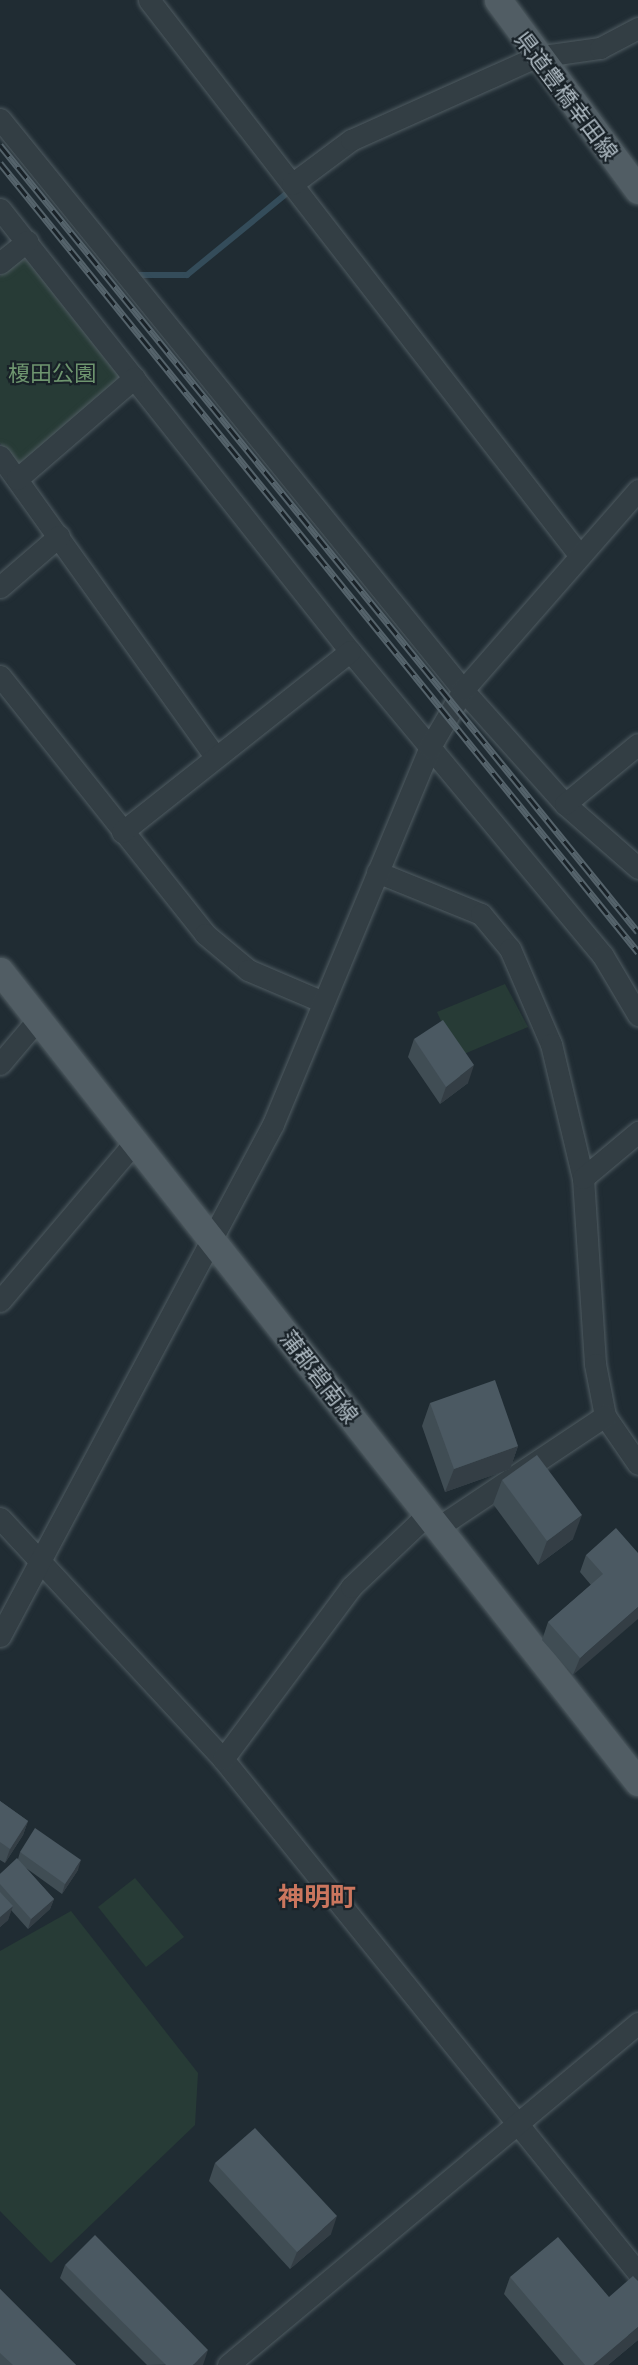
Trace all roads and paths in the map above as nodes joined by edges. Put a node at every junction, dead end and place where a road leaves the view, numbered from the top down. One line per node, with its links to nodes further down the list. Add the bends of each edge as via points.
1 (149, 0): 6 (street)
2 (498, 0): 4 (main road, 県道豊橋幸田線)
3 (638, 28): 4 (street, via 600,48)
4 (536, 57): 6 (street, via 351,140); 7 (main road, 県道豊橋幸田線)
5 (0, 119): 20 (street)
6 (292, 184): 16 (street)
7 (638, 190)
8 (0, 209): 9 (street)
9 (27, 242): 10 (street); 11 (street)
10 (0, 263)
11 (134, 378): 13 (street); 18 (street)
12 (0, 456): 13 (street)
13 (17, 479): 15 (street)
14 (638, 490): 16 (street)
15 (60, 536): 17 (street); 23 (street)
16 (580, 556): 20 (street)
17 (0, 587)
18 (350, 651): 22 (street); 23 (street)
19 (0, 676): 25 (street)
20 (463, 690): 22 (street); 24 (street)
21 (638, 744): 24 (street)
22 (430, 747): 27 (street); 30 (street, via 603,956)
23 (215, 756): 25 (street)
24 (565, 804): 26 (street)
25 (122, 832): 29 (street, via 205,934 248,970)
26 (638, 868)
27 (377, 872): 29 (street); 35 (street, via 481,914 510,949 551,1044)
28 (0, 971): 31 (main road, 蒲郡碧南線)
29 (323, 1002): 36 (street, via 273,1124)
30 (638, 1015)
31 (38, 1019): 32 (street); 34 (main road, 蒲郡碧南線)
32 (0, 1064)
33 (638, 1132): 35 (street)
34 (133, 1144): 36 (main road, 蒲郡碧南線); 37 (street)
35 (583, 1178): 38 (street, via 595,1364)
36 (213, 1242): 41 (main road, 蒲郡碧南線); 42 (street)
37 (0, 1302)
38 (605, 1416): 39 (street); 41 (street)
39 (638, 1464)
40 (0, 1518): 42 (street)
41 (432, 1521): 44 (street, via 351,1587); 45 (main road, 蒲郡碧南線)
42 (39, 1558): 43 (street); 44 (street)
43 (0, 1636)
44 (223, 1759): 47 (street)
45 (638, 1782)
46 (638, 2023): 47 (street)
47 (517, 2122): 48 (street); 49 (street)
48 (638, 2273)
49 (228, 2365)

